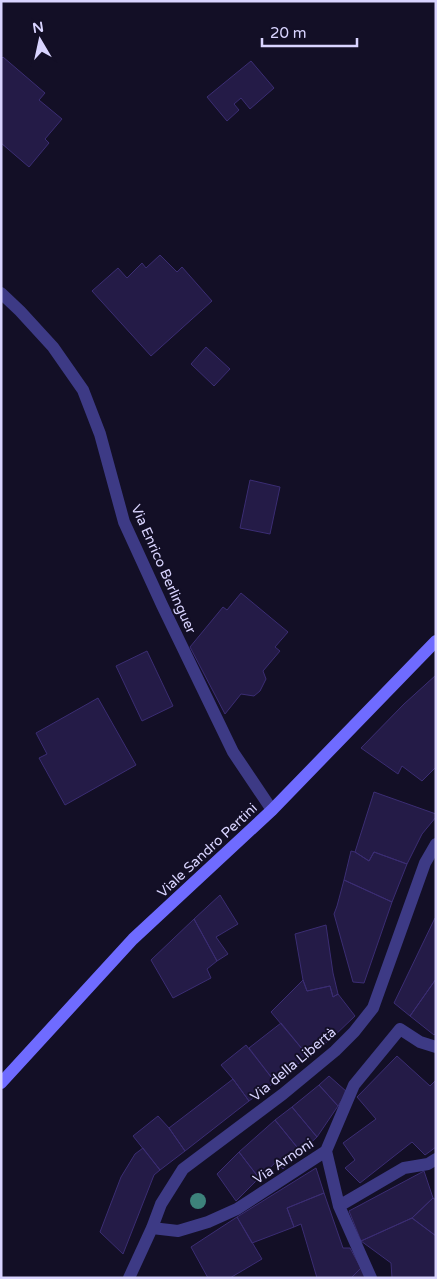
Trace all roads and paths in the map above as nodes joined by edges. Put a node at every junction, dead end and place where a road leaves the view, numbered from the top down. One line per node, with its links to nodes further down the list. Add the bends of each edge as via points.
1 (1, 293): 3 (street, Via Enrico Berlinguer, via 53,347 83,390 100,434 124,522 233,752)
2 (436, 641): 3 (street, Viale Sandro Pertini)
3 (272, 810): 6 (street, Viale Sandro Pertini, via 133,940)
4 (436, 844): 10 (street, Via della Libertà, via 425,863 373,1008 335,1051 183,1168 161,1204)
5 (436, 1047): 7 (street, Via Arnoni, via 420,1042 400,1029 354,1085)
6 (1, 1083)
7 (326, 1151): 9 (street); 10 (street, Via Arnoni, via 237,1210 178,1231)
8 (436, 1160): 9 (street, via 404,1168)
9 (339, 1206): 12 (street)
10 (152, 1228): 11 (street, Via della Libertà)
11 (128, 1278)
12 (371, 1278)

